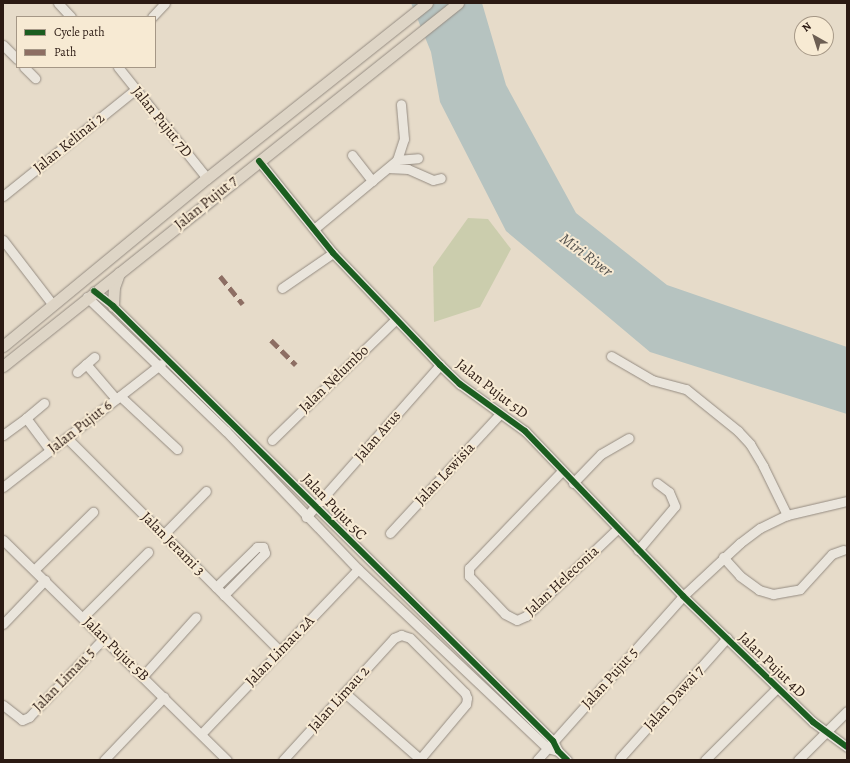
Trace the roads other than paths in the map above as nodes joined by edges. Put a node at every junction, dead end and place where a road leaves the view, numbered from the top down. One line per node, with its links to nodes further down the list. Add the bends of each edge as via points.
1 (58, 3): 5 (street)
2 (165, 3): 6 (street)
3 (427, 3): 19 (main road, Jalan Pujut 7)
4 (458, 3): 17 (main road, Jalan Pujut 7)
5 (70, 16)
6 (153, 16)
7 (3, 45): 8 (street)
8 (16, 59)
9 (25, 68): 11 (street)
10 (119, 68): 12 (street, Jalan Pujut 7D)
11 (35, 78)
12 (136, 89): 19 (street, Jalan Pujut 7D); 22 (street, Jalan Kelinai 2)
13 (401, 104): 16 (street, via 404,139)
14 (352, 155): 21 (street)
15 (418, 158): 16 (street)
16 (397, 160): 18 (street)
17 (259, 161): 23 (street, Jalan Pujut 5D); 26 (main road, Jalan Pujut 7)
18 (388, 168): 20 (street, via 408,169 433,180); 21 (street)
19 (207, 178): 29 (main road, Jalan Pujut 7)
20 (441, 178)
21 (372, 181): 23 (street)
22 (3, 196)
23 (314, 229): 25 (street, Jalan Pujut 5D)
24 (4, 244): 29 (street)
25 (333, 252): 27 (street); 31 (street, Jalan Pujut 5D)
26 (120, 272): 28 (main road, Jalan Pujut 7); 30 (main road, via 114,287)
27 (282, 288)
28 (91, 294): 30 (street, Jalan Pujut 5C); 33 (street, Jalan Pujut 5C); 34 (main road, via 78,290 24,334); 40 (main road, Jalan Pujut 7)
29 (53, 305): 34 (main road, Jalan Pujut 7)
30 (113, 306): 32 (street, Jalan Pujut 5C)
31 (396, 319): 39 (street, Jalan Pujut 5D); 52 (street, Jalan Nelumbo)
32 (143, 336): 33 (street); 37 (street, Jalan Pujut 5C)
33 (136, 344): 41 (street, Jalan Pujut 5C)
34 (4, 345)
35 (94, 356): 38 (street)
36 (611, 356): 63 (street, via 652,380 686,389 738,431 763,466)
37 (167, 359): 41 (street, Jalan Pujut 6); 47 (street, Jalan Pujut 5C)
38 (86, 364): 42 (street); 43 (street)
39 (440, 365): 45 (street, Jalan Pujut 5D, via 460,384); 61 (street, Jalan Arus)
40 (3, 366)
41 (158, 367): 43 (street, Jalan Pujut 6); 48 (street, Jalan Pujut 5C)
42 (77, 372)
43 (118, 398): 50 (street, Jalan Pujut 6); 53 (street)
44 (44, 403): 46 (street)
45 (500, 414): 55 (street, Jalan Pujut 5D, via 525,432); 66 (street, Jalan Lewisia)
46 (26, 418): 49 (street); 54 (street)
47 (233, 424): 48 (street); 61 (street, Jalan Pujut 5C)
48 (226, 431): 64 (street, Jalan Pujut 5C)
49 (3, 435)
50 (67, 438): 54 (street, Jalan Pujut 6); 67 (street, Jalan Jerami 3)
51 (629, 438): 56 (street, via 601,454)
52 (272, 440)
53 (177, 449)
54 (50, 450): 58 (street, Jalan Pujut 6)
55 (561, 472): 56 (street, Jalan Pujut 5D); 65 (street, Jalan Heleconia, via 469,568 469,576 500,609 512,619 526,616)
56 (573, 483): 65 (street, Jalan Pujut 5D)
57 (657, 483): 69 (street, via 668,492 675,506)
58 (3, 487)
59 (206, 491): 67 (street)
60 (847, 501): 63 (street, Jalan Pujut 5)
61 (315, 507): 64 (street, Jalan Arus); 93 (street, Jalan Pujut 5C)
62 (93, 512): 74 (street)
63 (787, 515): 72 (street, Jalan Pujut 5, via 760,528)
64 (306, 517): 73 (street, Jalan Pujut 5C)
65 (617, 529): 69 (street, Jalan Pujut 5D)
66 (390, 533)
67 (164, 534): 76 (street, Jalan Jerami 3)
68 (3, 540): 74 (street, Jalan Pujut 5B)
69 (638, 550): 78 (street, Jalan Pujut 5D)
70 (843, 550): 72 (street, via 832,554 800,589 773,594 759,590 740,576)
71 (148, 552): 80 (street)
72 (722, 557): 78 (street, Jalan Pujut 5)
73 (358, 569): 84 (street, Jalan Limau 2A); 93 (street, Jalan Pujut 5C)
74 (34, 570): 75 (street, Jalan Pujut 5B)
75 (44, 580): 80 (street, Jalan Pujut 5B); 81 (street)
76 (216, 587): 77 (street, Jalan Jerami 3); 77 (street, via 257,547 263,547 265,553)
77 (224, 595): 84 (street, Jalan Jerami 3)
78 (683, 596): 83 (street, Jalan Pujut 4D); 93 (street, Jalan Pujut 5)
79 (196, 617): 85 (street)
80 (83, 618): 82 (street, Jalan Pujut 5B)
81 (3, 624)
82 (104, 638): 85 (street, Jalan Pujut 5B); 89 (street, Jalan Limau 5, via 29,717 22,720)
83 (727, 638): 86 (street, Jalan Pujut 4D); 95 (street, Jalan Dawai 7)
84 (280, 651): 92 (street, Jalan Limau 2A)
85 (143, 676): 88 (street, Jalan Pujut 5B)
86 (777, 688): 91 (street, Jalan Pujut 4D); 102 (street)
87 (346, 694): 96 (street); 96 (street, Jalan Limau 2, via 394,638 401,635 410,638 465,692 467,698 466,704); 99 (street, Jalan Limau 2)
88 (164, 696): 92 (street, Jalan Pujut 5B); 97 (street)
89 (3, 706)
90 (847, 711): 91 (street)
91 (826, 732): 94 (street, Jalan Pujut 4D); 103 (street)
92 (202, 733): 98 (street, Jalan Pujut 5B)
93 (550, 745): 100 (street, Jalan Pujut 5); 101 (street)
94 (847, 747)
95 (620, 758)
96 (420, 759)
97 (104, 760)
98 (227, 760)
99 (283, 760)
100 (537, 760)
101 (567, 760)
102 (706, 760)
103 (798, 760)

